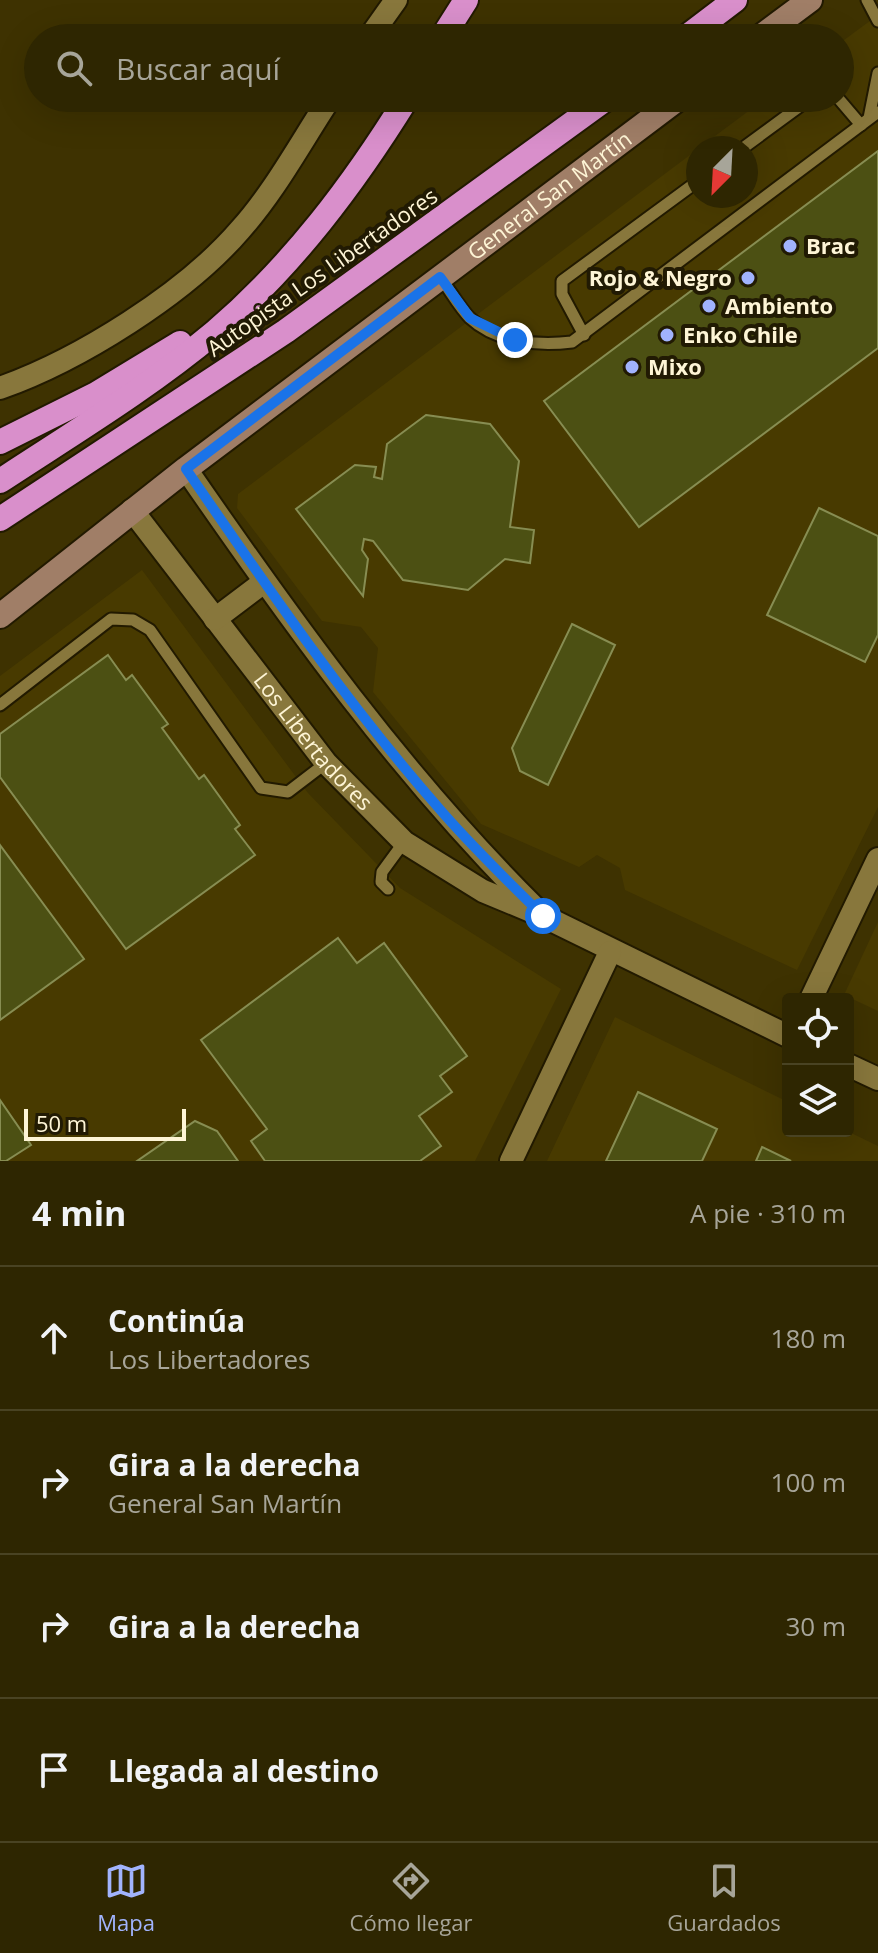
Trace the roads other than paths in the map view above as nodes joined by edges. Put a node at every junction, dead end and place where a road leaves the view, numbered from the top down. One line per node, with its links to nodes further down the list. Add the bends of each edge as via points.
1 (396, 0): 7 (street)
2 (466, 0): 8 (highway)
3 (735, 0): 9 (highway)
4 (810, 0): 10 (street)
5 (867, 0): 6 (lane)
6 (878, 21)
7 (379, 24)
8 (451, 24)
9 (703, 24)
10 (778, 24)
11 (878, 73): 17 (lane)
12 (321, 112): 23 (street, via 256,210 207,264 65,361)
13 (398, 112): 21 (highway, Autopista Los Libertadores, via 337,202)
14 (588, 112): 26 (highway, Autopista Los Libertadores, via 286,331)
15 (660, 112): 20 (street, General San Martín)
16 (792, 112): 18 (lane)
17 (869, 118): 22 (lane)
18 (758, 137)
19 (686, 190): 22 (lane, via 562,281 562,294)
20 (440, 277): 22 (lane, via 470,318 488,329 542,346); 25 (street, General San Martín)
21 (269, 281): 24 (highway, Autopista Los Libertadores, via 96,394); 27 (highway, Autopista Los Libertadores, via 162,374)
22 (584, 335)
23 (0, 388)
24 (0, 442)
25 (186, 469): 28 (street, General San Martín); 31 (street, Los Libertadores)
26 (60, 479): 29 (highway, Autopista Los Libertadores); 30 (highway, Autopista Los Libertadores)
27 (0, 481)
28 (132, 510): 32 (street, General San Martín); 33 (street, Los Libertadores)
29 (0, 519)
30 (0, 535)
31 (264, 582): 33 (street); 39 (street, Los Libertadores, via 437,806)
32 (0, 616)
33 (215, 619): 35 (street, Los Libertadores)
34 (0, 705): 35 (lane, via 111,619 133,620 150,630 261,788 288,792)
35 (326, 763): 36 (street, Los Libertadores)
36 (404, 842): 38 (lane, via 382,872 381,882); 39 (street, Los Libertadores, via 469,883)
37 (878, 859): 41 (street)
38 (388, 889)
39 (543, 916): 40 (street, Los Libertadores)
40 (610, 952): 42 (street, Los Libertadores); 45 (street)
41 (814, 993)
42 (782, 1033)
43 (854, 1068): 44 (street)
44 (878, 1079)
45 (511, 1161)

